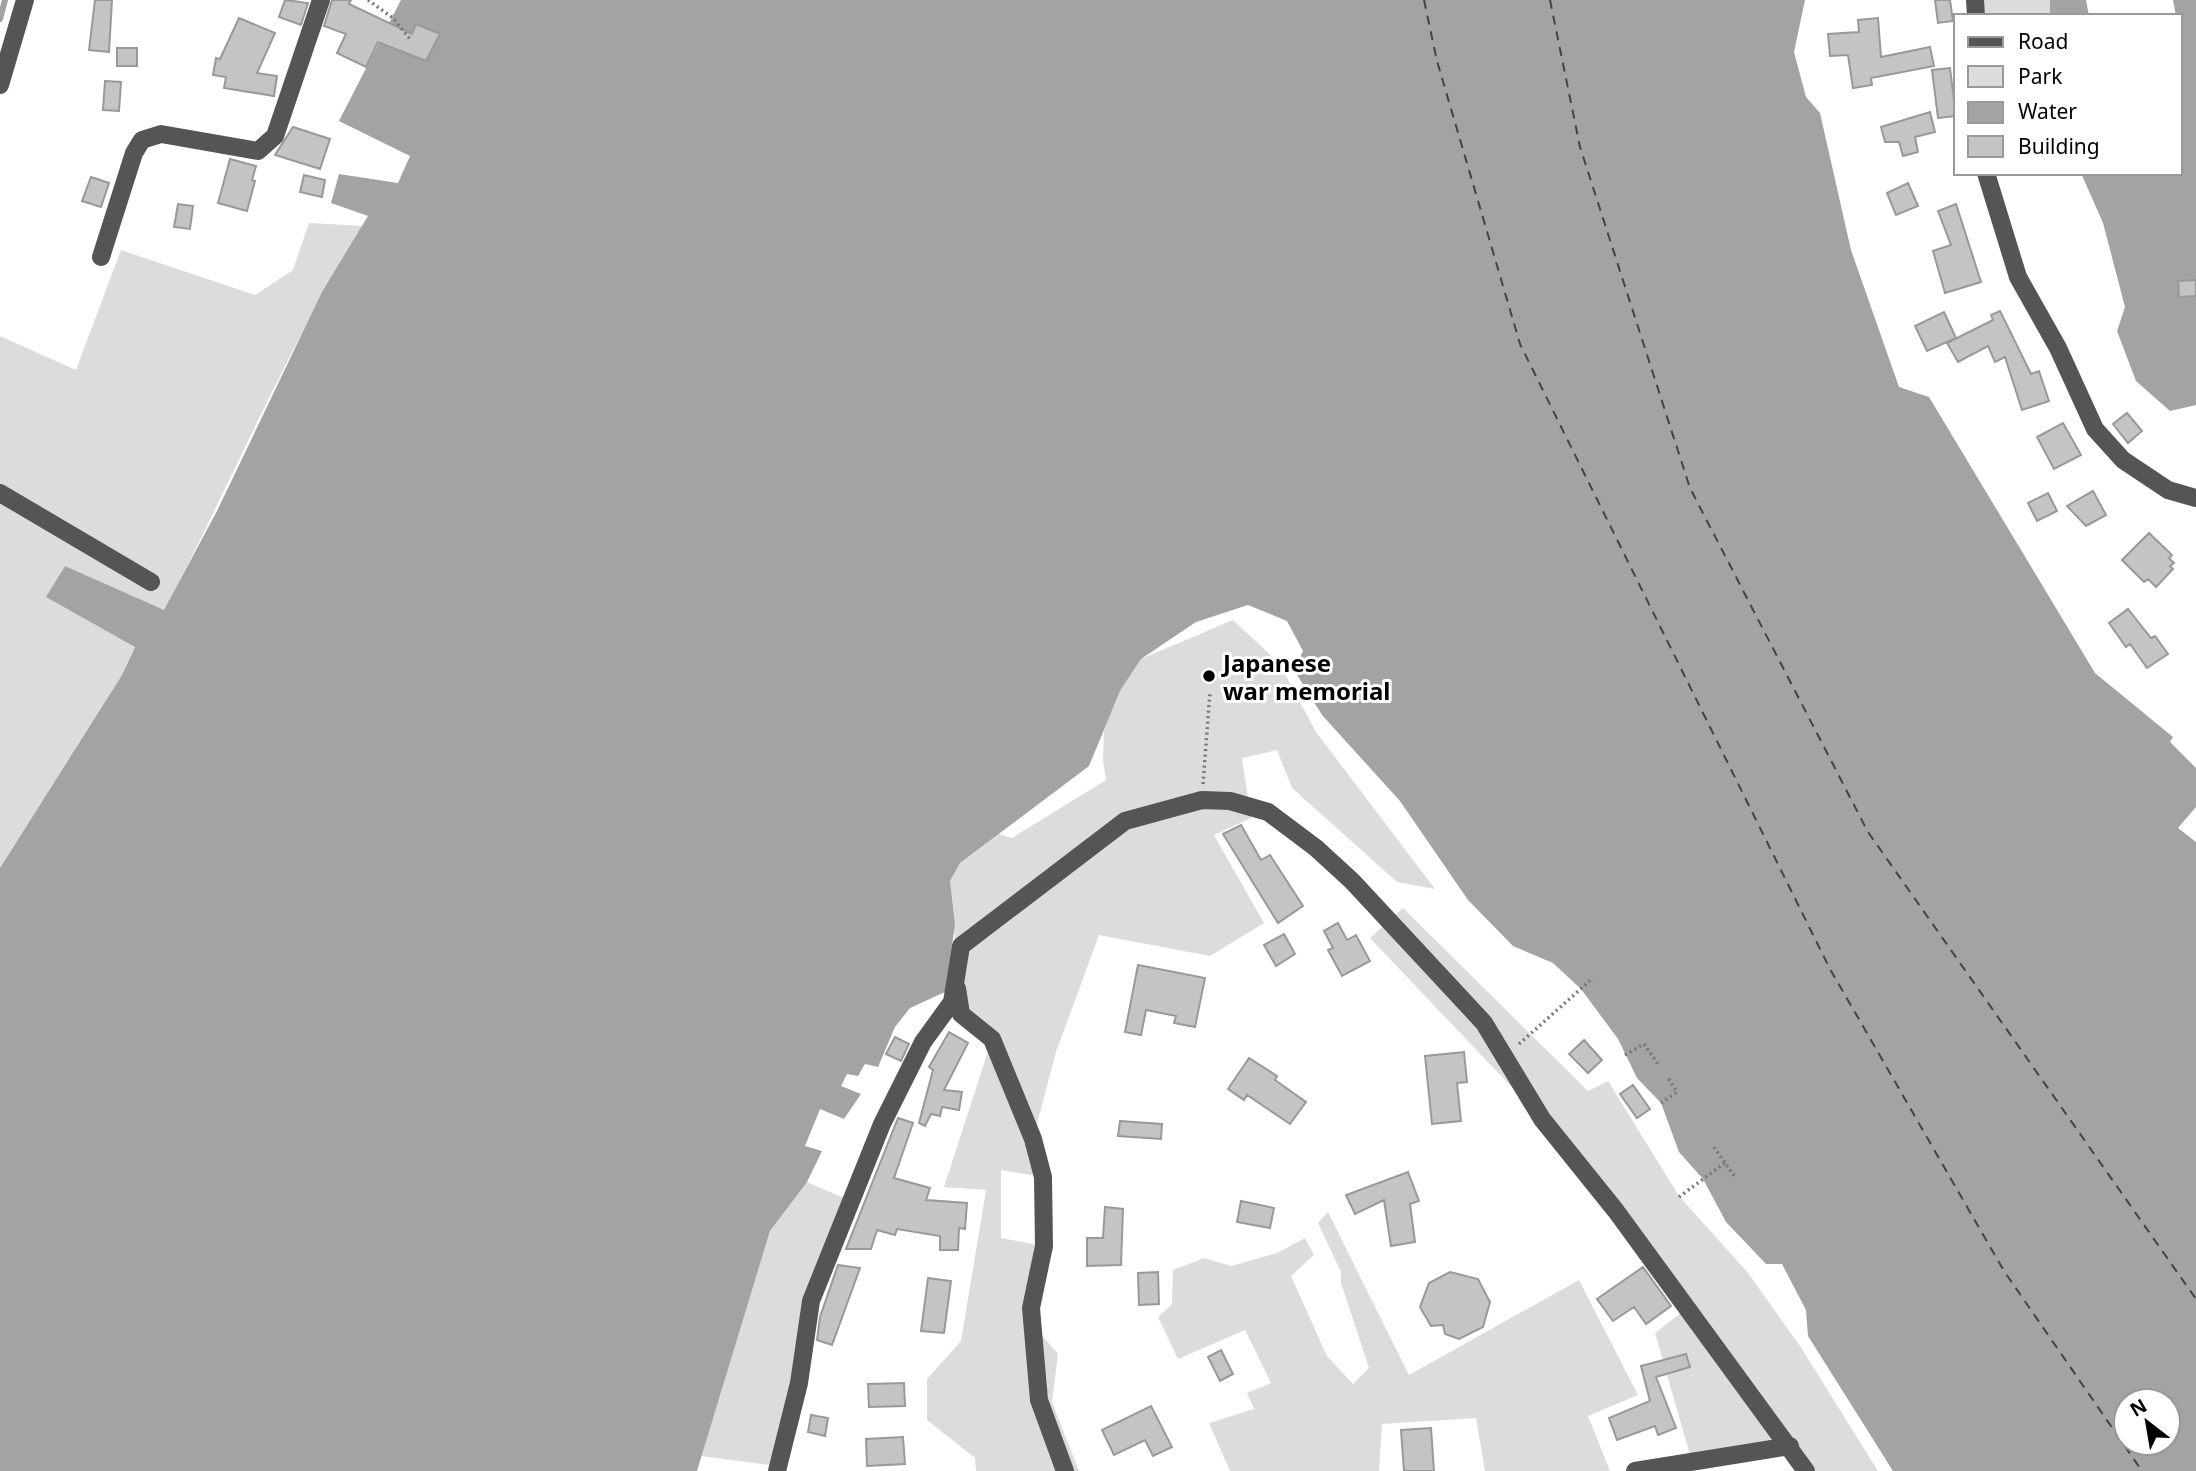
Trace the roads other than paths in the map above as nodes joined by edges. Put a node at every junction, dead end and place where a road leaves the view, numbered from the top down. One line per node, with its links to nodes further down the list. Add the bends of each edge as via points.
1 (25, 0): 3 (street)
2 (321, 0): 5 (street, via 275,136 258,152 161,134 142,140)
3 (0, 85)
4 (1987, 175): 7 (street, via 2018,277 2058,348 2095,429 2123,460 2168,490)
5 (101, 257)
6 (0, 493): 8 (street)
7 (2196, 498)
8 (151, 582)
9 (955, 974): 10 (street, via 961,946 1125,821 1202,800 1230,801 1268,813 1317,848 1352,881 1484,1023 1542,1119); 11 (street, via 952,1002 923,1042 882,1124 811,1301 799,1383); 12 (street, via 961,1014 992,1039 1033,1139 1043,1177 1044,1246 1031,1308 1039,1401)
10 (1790, 1446): 13 (street); 14 (street)
11 (777, 1471)
12 (1065, 1471)
13 (1635, 1471)
14 (1806, 1471)

